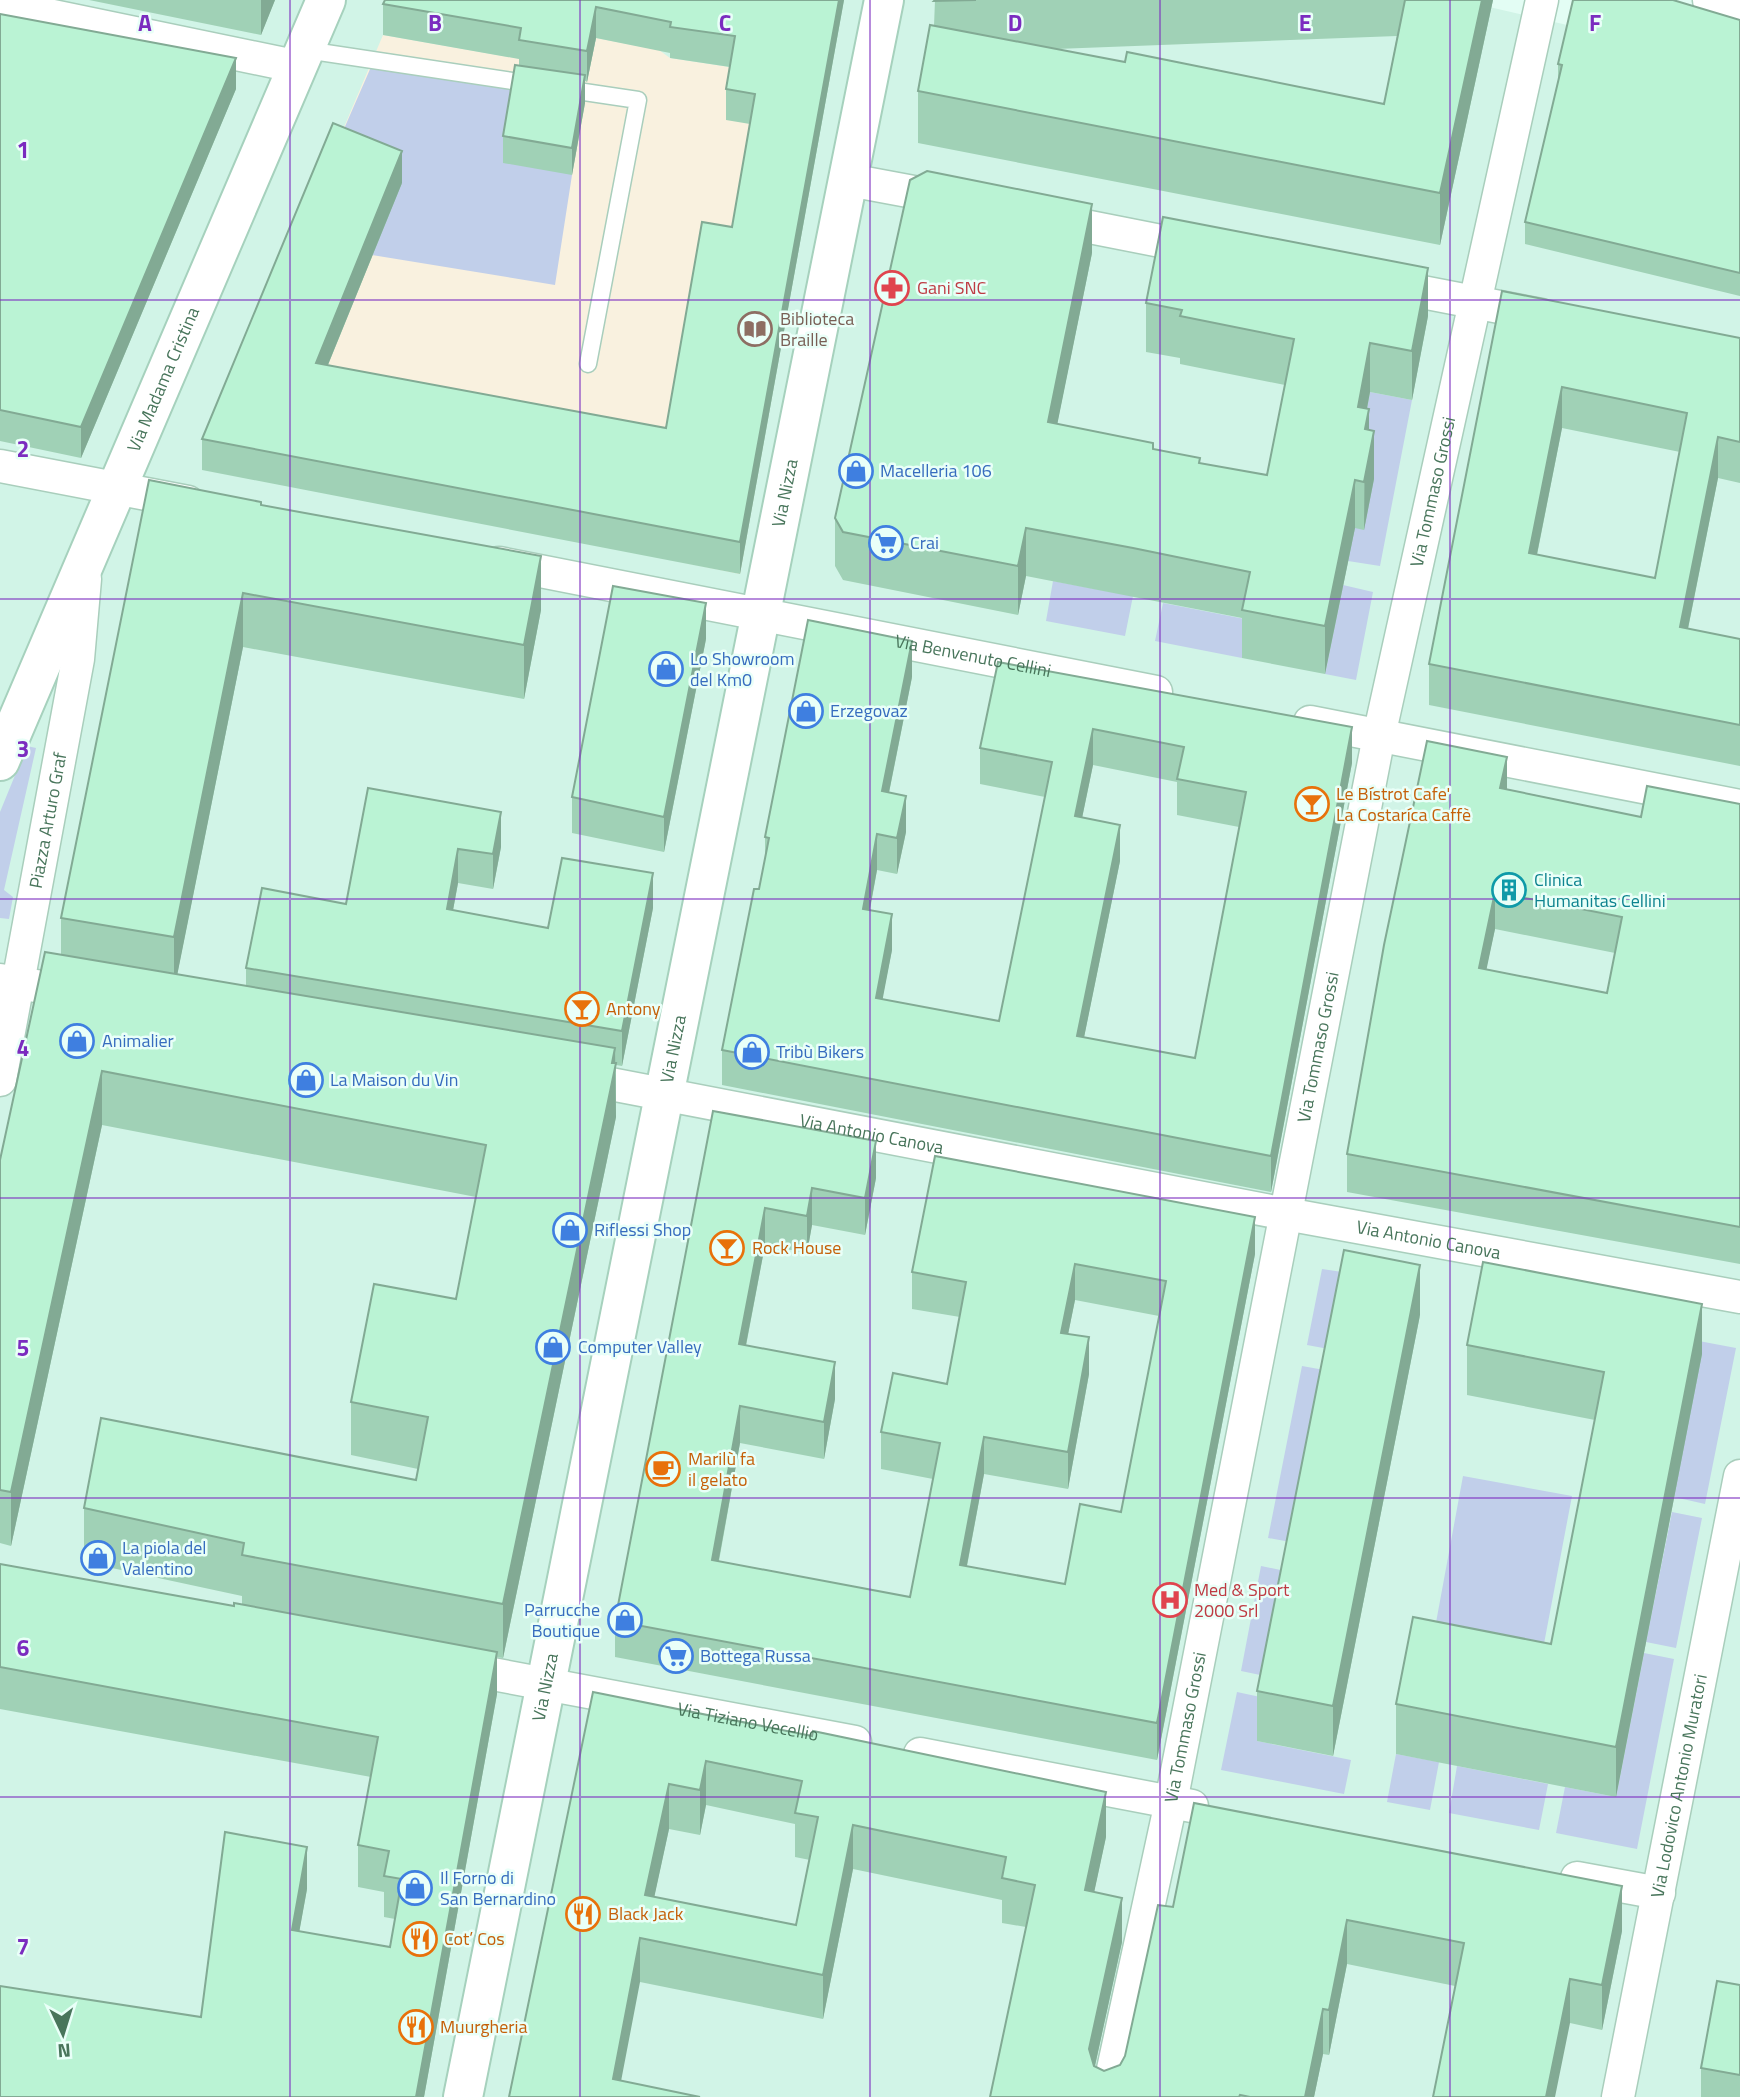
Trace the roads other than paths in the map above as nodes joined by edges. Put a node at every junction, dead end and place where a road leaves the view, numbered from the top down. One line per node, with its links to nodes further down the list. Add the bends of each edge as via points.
1 (326, 0): 7 (street, Via Madama Cristina)
2 (884, 0): 8 (street, Via Nizza)
3 (1542, 0): 13 (street, Via Tommaso Grossi)
4 (1709, 0): 6 (street)
5 (0, 5): 7 (street)
6 (1740, 10)
7 (302, 58): 15 (lane, via 638,100); 17 (street, Via Madama Cristina)
8 (849, 180): 9 (street); 21 (street, Via Nizza)
9 (976, 204)
10 (1016, 212): 11 (street)
11 (1232, 255)
12 (1354, 279): 13 (street)
13 (1475, 302): 14 (street); 24 (street, Via Tommaso Grossi)
14 (1567, 320)
15 (588, 364)
16 (0, 466): 17 (street)
17 (116, 489): 18 (street); 20 (street, Via Madama Cristina)
18 (215, 508)
19 (473, 558): 21 (street, Via Benvenuto Cellini)
20 (86, 560): 25 (street, Via Madama Cristina); 27 (street, Piazza Arturo Graf, via 78,659)
21 (760, 614): 22 (street, Via Benvenuto Cellini); 31 (street, Via Nizza)
22 (1188, 698)
23 (1284, 717): 24 (street)
24 (1379, 736): 26 (street); 32 (street, Via Tommaso Grossi)
25 (0, 761)
26 (1740, 806)
27 (10, 982): 28 (street); 30 (street, Piazza Arturo Graf)
28 (102, 997)
29 (550, 1073): 31 (street, Via Antonio Canova)
30 (0, 1080)
31 (665, 1093): 32 (street, Via Antonio Canova); 37 (street, Via Nizza)
32 (1286, 1214): 33 (street, Via Antonio Canova); 38 (street, Via Tommaso Grossi)
33 (1740, 1297)
34 (1740, 1476): 35 (street, Via Lodovico Antonio Muratori)
35 (1727, 1610): 41 (street, Via Lodovico Antonio Muratori)
36 (425, 1662): 37 (street, Via Tiziano Vecellio)
37 (546, 1684): 38 (street, Via Tiziano Vecellio); 42 (street, Via Nizza)
38 (1171, 1802): 39 (street, Via Tiziano Vecellio); 43 (street, Via Tommaso Grossi)
39 (1225, 1812)
40 (1551, 1873): 41 (street)
41 (1659, 1893): 44 (street, Via Lodovico Antonio Muratori)
42 (463, 2097)
43 (1107, 2097)
44 (1618, 2097)

